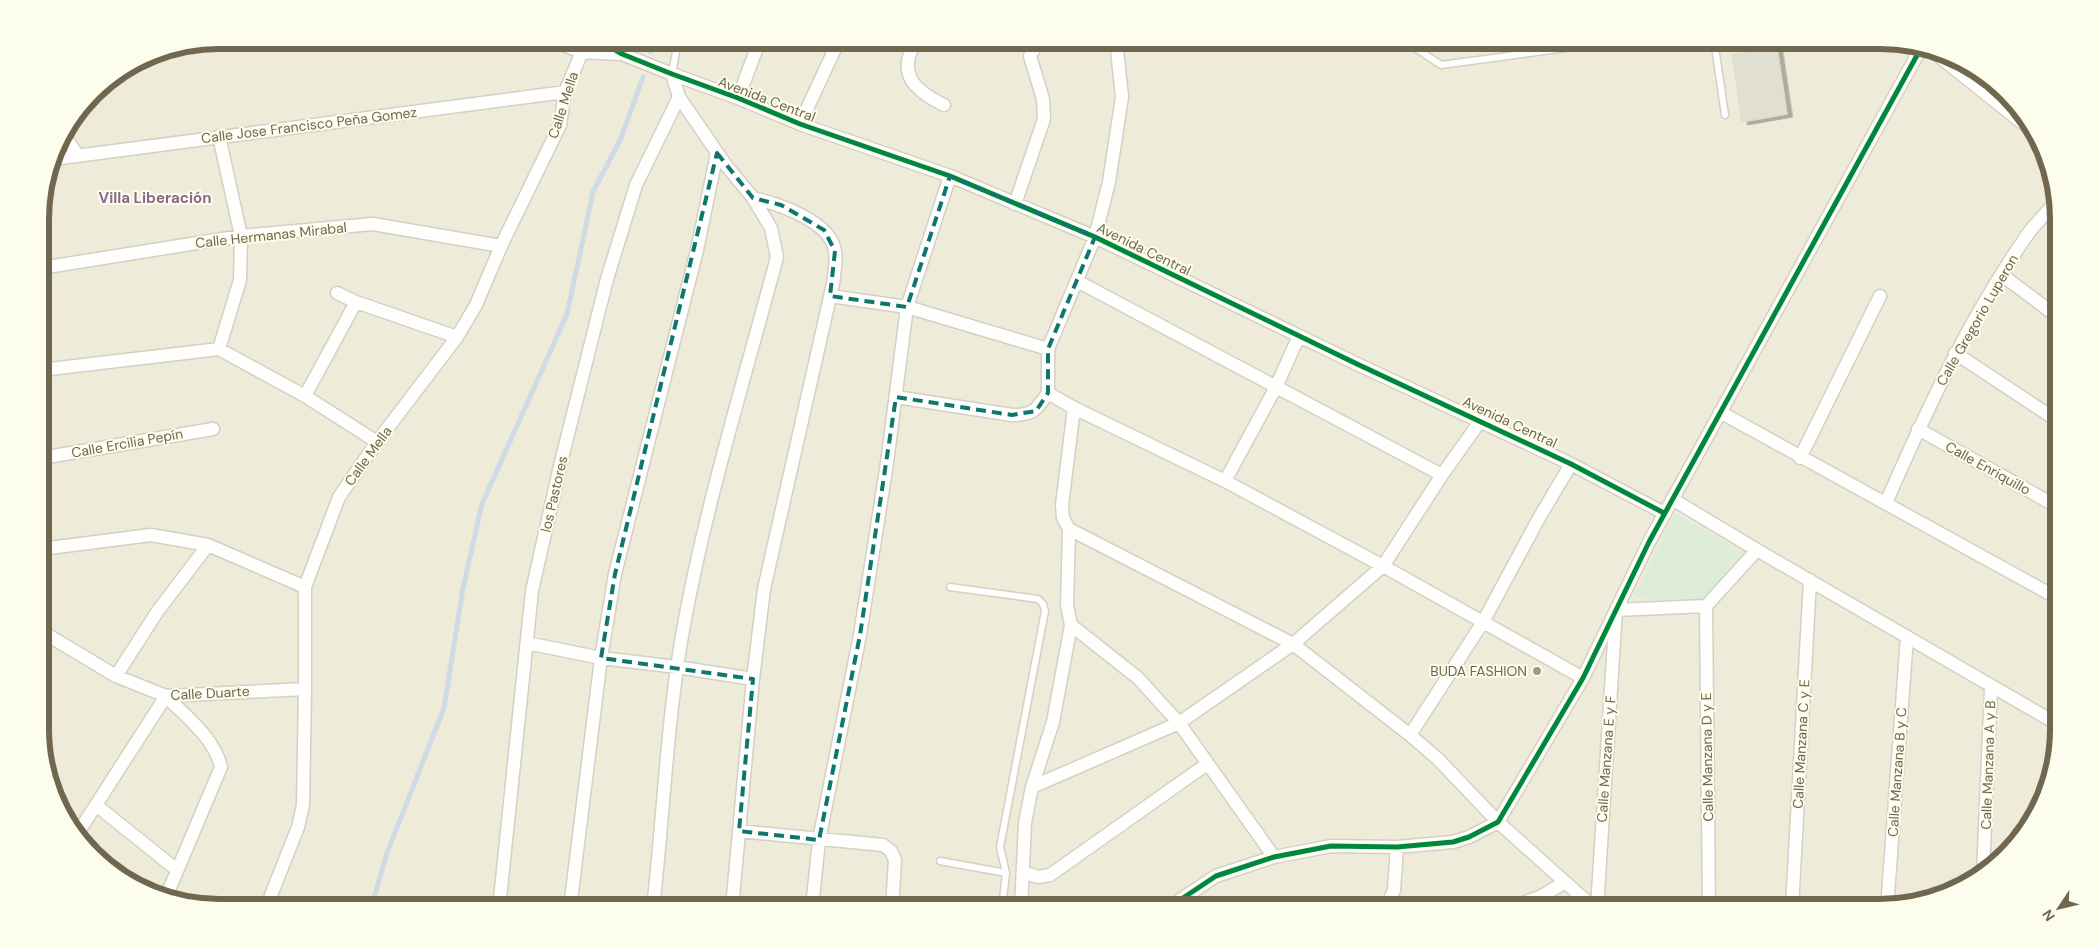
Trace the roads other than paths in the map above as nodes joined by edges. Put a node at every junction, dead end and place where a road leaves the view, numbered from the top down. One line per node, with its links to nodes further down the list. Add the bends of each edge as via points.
1 (574, 49): 13 (street, Avenida Central)
2 (582, 49): 13 (street, Calle Mella)
3 (614, 49): 15 (street, Avenida Central)
4 (676, 49): 17 (lane)
5 (757, 49): 21 (street)
6 (836, 49): 25 (street)
7 (911, 49): 22 (street, via 909,71 916,88)
8 (1034, 49): 33 (street, via 1030,56 1043,99 1044,119)
9 (1117, 49): 36 (street, via 1122,96 1109,182)
10 (1417, 49): 11 (lane, via 1441,64)
11 (1556, 49)
12 (1715, 49): 23 (lane)
13 (581, 52): 15 (street, Avenida Central); 19 (street, Calle Mella)
14 (1918, 53): 58 (street)
15 (622, 54): 17 (street, Avenida Central)
16 (1955, 67): 18 (street)
17 (672, 74): 20 (street); 21 (street, Avenida Central)
18 (1986, 89): 24 (street)
19 (566, 92): 26 (street, Calle Jose Francisco Peña Gomez); 37 (street, Calle Mella, via 560,125)
20 (679, 97): 28 (street); 88 (street, los Pastores, via 636,184 607,279 532,591)
21 (738, 98): 25 (street, Avenida Central)
22 (944, 105)
23 (1725, 115)
24 (2016, 116)
25 (800, 124): 31 (street, Avenida Central)
26 (219, 136): 29 (street, Calle Jose Francisco Peña Gomez); 35 (street)
27 (68, 141): 29 (street)
28 (717, 153): 32 (street); 90 (street, via 694,260 615,574)
29 (78, 156): 30 (street, Calle Jose Francisco Peña Gomez)
30 (61, 158)
31 (950, 176): 33 (street, Avenida Central); 45 (street)
32 (753, 198): 42 (street, via 781,205 824,230 836,251); 91 (street, via 771,228 776,257 709,513)
33 (1015, 204): 36 (street, Avenida Central)
34 (2050, 209): 39 (street, Calle Gregorio Luperon, via 2032,229)
35 (241, 236): 37 (street, Calle Hermanas Mirabal, via 373,224); 38 (street, Calle Hermanas Mirabal); 49 (street, via 240,280)
36 (1095, 237): 40 (street); 47 (street, Avenida Central)
37 (501, 246): 48 (street, Calle Mella, via 476,305)
38 (49, 267)
39 (2002, 275): 46 (street); 51 (street, Calle Gregorio Luperon)
40 (1077, 281): 50 (street); 53 (street)
41 (337, 293): 44 (street)
42 (830, 296): 45 (street); 94 (street, via 764,589)
43 (1880, 296): 65 (street)
44 (356, 302): 48 (street); 55 (street)
45 (907, 307): 50 (street); 56 (street)
46 (2050, 311)
47 (1299, 336): 53 (street); 60 (street, Avenida Central)
48 (457, 337): 63 (street, Calle Mella)
49 (219, 349): 52 (street); 55 (street)
50 (1048, 349): 54 (street)
51 (1955, 354): 59 (street); 62 (street, Calle Gregorio Luperon)
52 (49, 369)
53 (1276, 387): 67 (street); 68 (street)
54 (1048, 393): 56 (street, via 1036,411 1026,415); 57 (street)
55 (305, 396): 63 (street)
56 (896, 397): 107 (street, via 860,635)
57 (1074, 408): 68 (street); 73 (street, via 1062,505)
58 (1720, 412): 65 (street); 69 (street)
59 (2050, 416)
60 (1481, 420): 66 (street, Avenida Central); 67 (street)
61 (213, 428): 64 (street, Calle Ercilia Pepín)
62 (1918, 429): 70 (street, Calle Gregorio Luperon); 71 (street, Calle Enriquillo)
63 (377, 442): 79 (street, Calle Mella, via 338,497)
64 (49, 457)
65 (1800, 458): 70 (street)
66 (1571, 464): 72 (street, Avenida Central); 84 (street)
67 (1442, 475): 77 (street)
68 (1225, 481): 77 (street)
69 (1672, 499): 72 (street); 76 (street)
70 (1886, 503): 81 (street)
71 (2050, 503)
72 (1664, 513): 83 (street)
73 (1070, 529): 85 (street, via 1067,605); 89 (street)
74 (208, 545): 75 (street, via 150,535); 79 (street); 92 (street, via 157,612)
75 (49, 548)
76 (1757, 550): 78 (street); 82 (street)
77 (1383, 566): 84 (street); 89 (street)
78 (1810, 580): 87 (street); 132 (street, Calle Manzana C y E)
79 (305, 587): 96 (street, Calle Mella)
80 (950, 587): 114 (lane, via 1038,599 1045,611 1000,847)
81 (2050, 594)
82 (1706, 606): 83 (street); 131 (street, Calle Manzana D y E)
83 (1616, 610): 93 (street); 130 (street, Calle Manzana E y F)
84 (1483, 622): 93 (street); 100 (street)
85 (1071, 625): 99 (street, via 1138,678); 102 (street, via 1053,722)
86 (49, 637): 92 (street, Calle Duarte)
87 (1907, 637): 95 (street); 133 (street, Calle Manzana B y C)
88 (527, 643): 90 (street); 118 (street, los Pastores)
89 (1292, 644): 99 (street); 100 (street)
90 (601, 658): 91 (street); 119 (street)
91 (677, 666): 94 (street); 120 (street)
92 (116, 676): 97 (street, Calle Duarte)
93 (1582, 678): 104 (street)
94 (753, 679): 106 (street)
95 (1991, 687): 98 (street); 111 (street, Calle Manzana A y B)
96 (305, 689): 97 (street, Calle Duarte); 117 (street, Calle Mella, via 303,805 298,827)
97 (166, 696): 103 (street); 112 (street, via 212,744 220,767)
98 (2050, 720)
99 (1179, 723): 101 (street); 102 (street)
100 (1410, 734): 104 (street, via 1438,758)
101 (1207, 764): 109 (street); 113 (street, via 1050,875 1038,877)
102 (1032, 787): 113 (street, via 1025,823)
103 (96, 805): 105 (street); 112 (street)
104 (1498, 822): 108 (street, via 1460,840); 115 (street)
105 (81, 828)
106 (739, 831): 107 (street); 121 (street)
107 (819, 840): 122 (street); 123 (street, via 883,845 891,851 895,860)
108 (1397, 847): 109 (street, via 1332,846); 127 (street, via 1394,890)
109 (1274, 857): 126 (street, via 1216,876)
110 (940, 861): 114 (lane)
111 (1984, 863)
112 (178, 870): 116 (street)
113 (1023, 872): 125 (street)
114 (1006, 873): 124 (lane)
115 (1565, 882): 128 (street); 129 (street)
116 (169, 891)
117 (270, 899)
118 (500, 899)
119 (571, 899)
120 (654, 899)
121 (733, 899)
122 (813, 899)
123 (893, 899)
124 (1003, 899)
125 (1022, 899)
126 (1182, 899)
127 (1390, 899)
128 (1534, 899)
129 (1585, 899)
130 (1597, 899)
131 (1709, 899)
132 (1792, 899)
133 (1888, 899)

